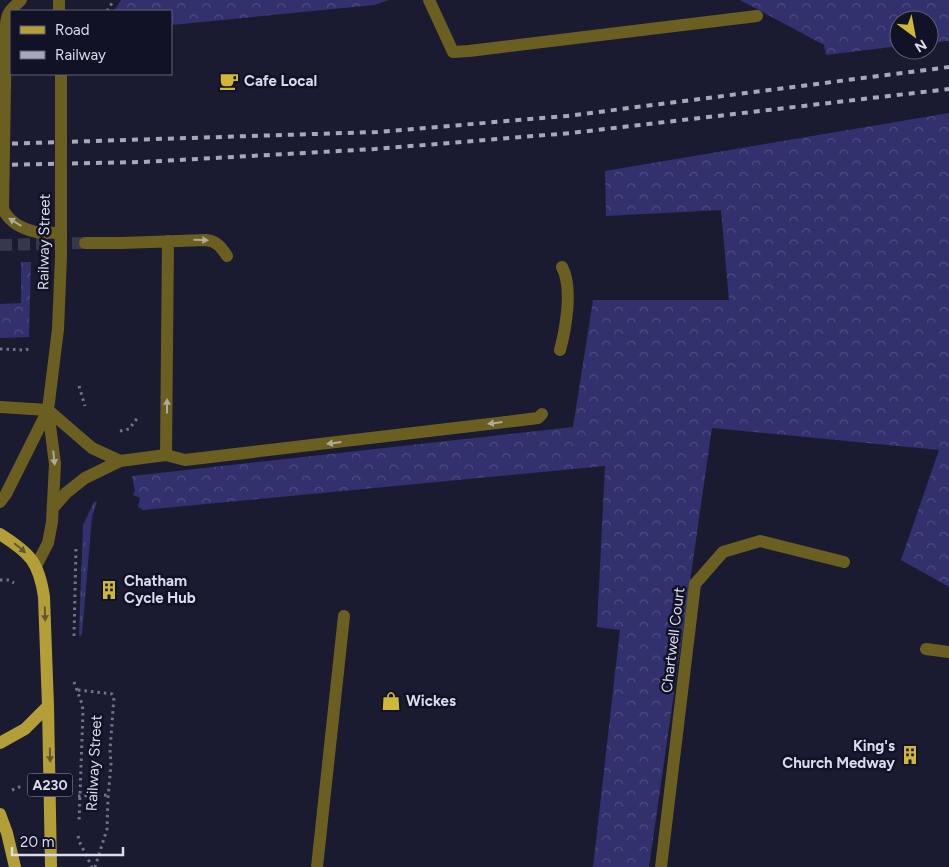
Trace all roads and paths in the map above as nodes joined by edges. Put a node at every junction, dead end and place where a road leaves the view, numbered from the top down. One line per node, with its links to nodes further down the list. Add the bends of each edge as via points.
1 (21, 0): 4 (street, one-way to 1, bridge)
2 (429, 0): 5 (street, via 454,52)
3 (10, 10): 7 (street, one-way to 3, bridge, via 37,232 26,228 11,221 3,210 6,17)
4 (10, 10)
5 (757, 16)
6 (61, 75): 7 (street, Railway Street, bridge)
7 (61, 232): 16 (street, Railway Street, bridge, via 58,329)
8 (168, 241): 9 (street); 10 (street, one-way to 10, via 214,242); 20 (street, one-way to 8)
9 (85, 243)
10 (227, 256)
11 (562, 267): 14 (street, via 566,275 567,303)
12 (0, 349): 13 (path)
13 (28, 350)
14 (560, 350)
15 (0, 407): 16 (street)
16 (48, 410): 21 (street, via 92,448); 22 (street, Railway Street); 23 (street, Railway Street, one-way to 23, via 55,464)
17 (542, 414): 20 (street, one-way to 20, via 538,418 185,460)
18 (139, 415): 19 (path, via 129,429)
19 (116, 431)
20 (166, 455): 21 (street)
21 (120, 461): 23 (street, via 85,478)
22 (0, 502)
23 (53, 508): 27 (street, Railway Street, via 48,544)
24 (0, 534): 27 (main road, one-way to 27, via 28,555)
25 (76, 545): 29 (path)
26 (844, 562): 46 (street, Chartwell Court, via 760,541 723,552 695,584)
27 (36, 566): 34 (main road, one-way to 34, via 44,597)
28 (344, 616): 45 (street)
29 (74, 641)
30 (926, 649): 31 (street)
31 (949, 652)
32 (73, 678): 33 (path)
33 (78, 690): 36 (path, Railway Street, via 114,696); 38 (path, via 83,711)
34 (48, 706): 35 (main road, via 25,729); 37 (main road, A230, one-way to 37)
35 (0, 742)
36 (108, 795): 38 (path); 44 (path, Railway Street, via 107,829)
37 (50, 796): 38 (path); 42 (main road, A230)
38 (79, 796): 40 (path)
39 (0, 814): 43 (main road)
40 (78, 824)
41 (78, 834): 44 (path)
42 (51, 866)
43 (15, 867)
44 (93, 867)
45 (317, 867)
46 (662, 867)

